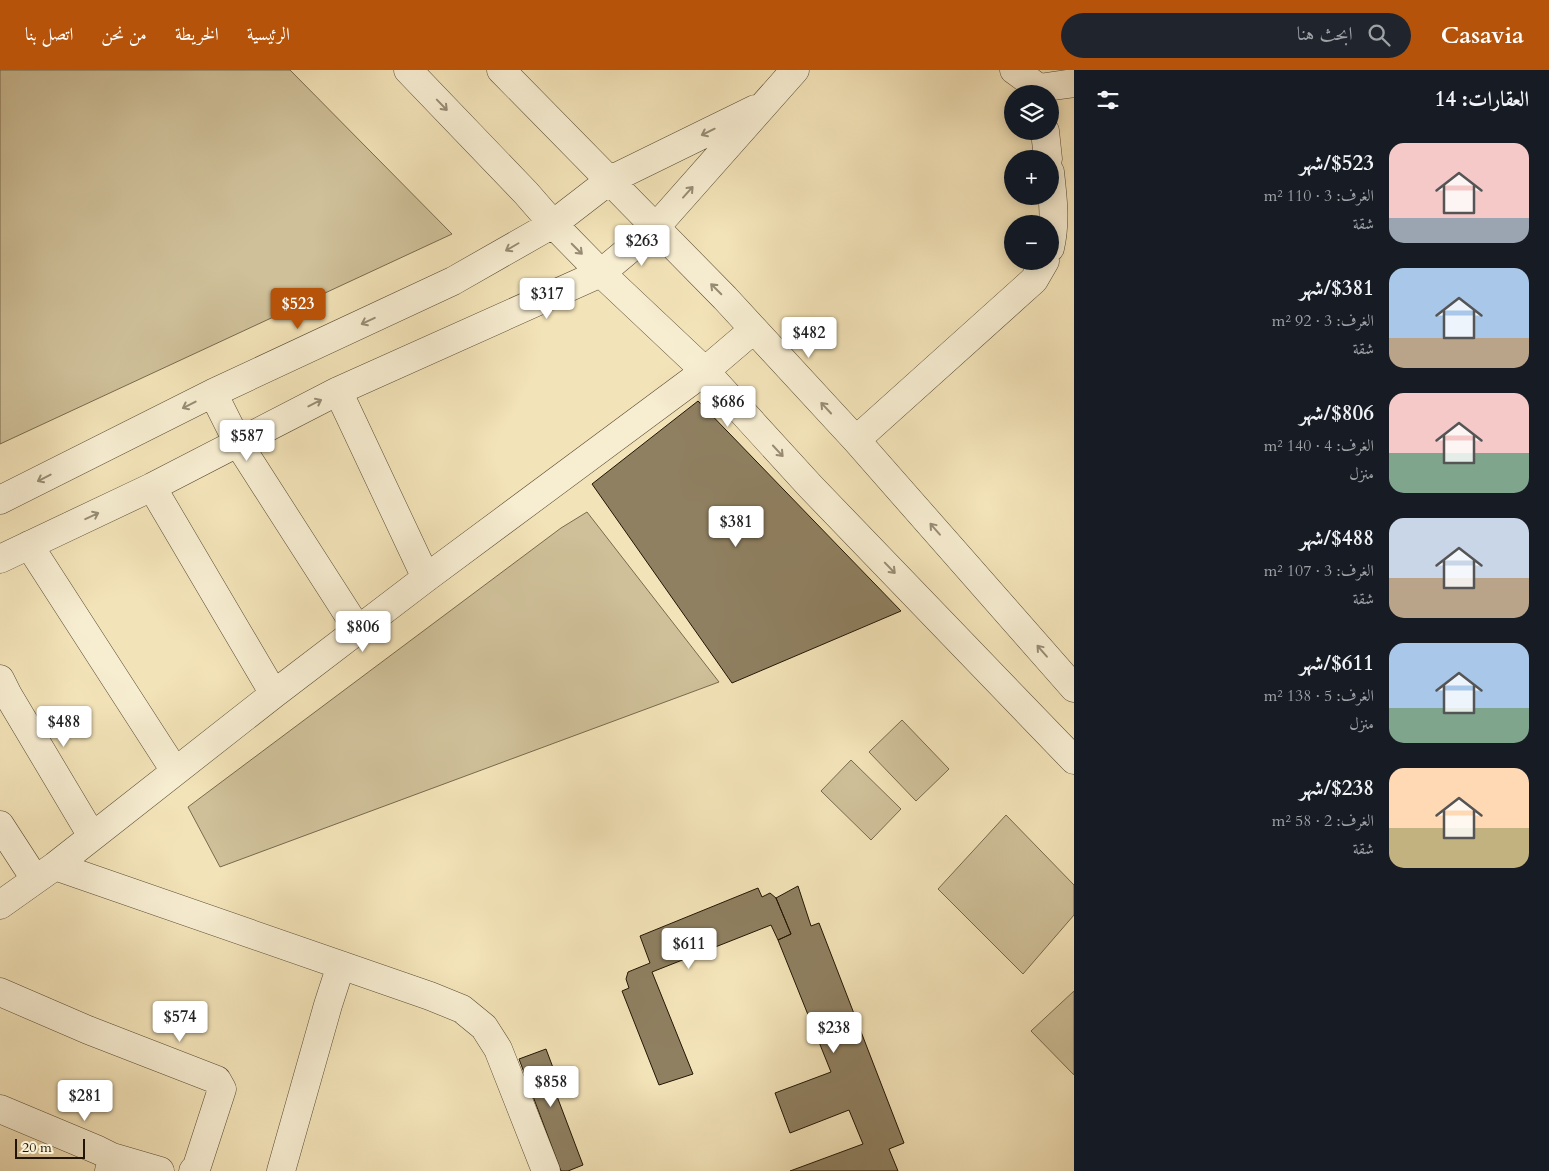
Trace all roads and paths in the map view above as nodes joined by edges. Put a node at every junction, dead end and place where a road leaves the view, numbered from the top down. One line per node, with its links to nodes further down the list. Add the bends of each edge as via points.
1 (408, 70): 9 (street, one-way to 9)
2 (501, 70): 8 (street)
3 (795, 70): 7 (street)
4 (1014, 70): 5 (street)
5 (1038, 84): 6 (street)
6 (1074, 84)
7 (767, 103): 8 (street, one-way to 8); 10 (street, one-way to 7)
8 (610, 180): 9 (street); 10 (street)
9 (553, 224): 12 (street, one-way to 12); 16 (street, one-way to 16, via 453,281)
10 (656, 228): 12 (street); 13 (street, one-way to 10)
11 (1040, 270): 17 (street, via 1034,280)
12 (601, 273): 14 (street); 15 (street)
13 (753, 330): 14 (street); 17 (street, one-way to 13)
14 (705, 371): 23 (street); 28 (street, one-way to 28, via 810,486)
15 (338, 391): 18 (street, one-way to 15); 23 (street)
16 (214, 393): 18 (street); 20 (street, one-way to 20)
17 (856, 440): 26 (street, one-way to 17)
18 (238, 443): 19 (street); 24 (street)
19 (152, 487): 21 (street, one-way to 19); 27 (street)
20 (0, 500)
21 (30, 545): 22 (street); 29 (street)
22 (0, 559)
23 (426, 578): 24 (street)
24 (358, 630): 27 (street)
25 (0, 679): 31 (street)
26 (1074, 688)
27 (274, 694): 29 (street)
28 (1074, 760)
29 (175, 771): 31 (street)
30 (0, 826): 32 (street)
31 (92, 836): 32 (street)
32 (45, 872): 33 (street); 34 (street)
33 (0, 905)
34 (341, 965): 40 (street); 41 (street, via 462,1009 484,1027 498,1049)
35 (0, 992): 39 (street, via 217,1080 222,1089)
36 (0, 1109): 37 (street, via 98,1150)
37 (110, 1164): 38 (street)
38 (160, 1171)
39 (193, 1171)
40 (281, 1171)
41 (546, 1171)

